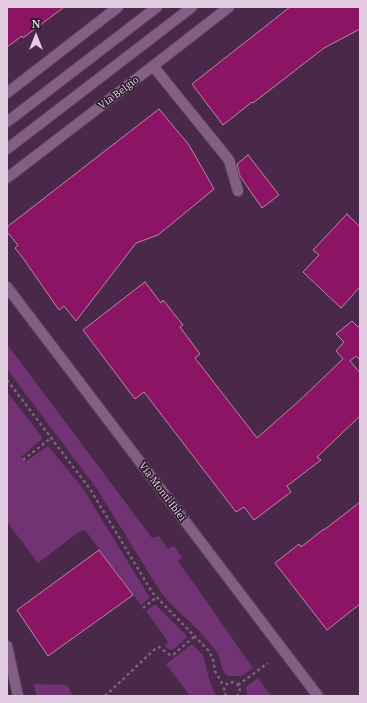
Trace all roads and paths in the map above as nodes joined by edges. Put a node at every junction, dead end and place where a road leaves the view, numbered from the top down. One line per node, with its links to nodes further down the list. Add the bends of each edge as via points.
1 (118, 7): 6 (street)
2 (157, 7): 7 (street)
3 (192, 7): 8 (street)
4 (230, 7): 5 (street, Via Belgio)
5 (153, 66): 9 (street, Via Belgio); 10 (street, via 229,160)
6 (7, 93)
7 (7, 122)
8 (7, 149)
9 (7, 178)
10 (238, 191)
11 (7, 288): 26 (street, Via Monti Iblei)
12 (7, 380): 13 (path)
13 (51, 438): 14 (path); 15 (path, via 90,490)
14 (23, 460)
15 (157, 597): 16 (path); 17 (path)
16 (143, 608)
17 (195, 636): 20 (path, via 209,651 215,671); 24 (path, via 174,654 170,655 159,647 155,649)
18 (7, 646): 23 (street)
19 (268, 662): 21 (path)
20 (226, 685): 21 (path, via 232,682); 22 (path)
21 (238, 685): 25 (path)
22 (225, 695)
23 (18, 696)
24 (105, 696)
25 (238, 696)
26 (318, 696)

